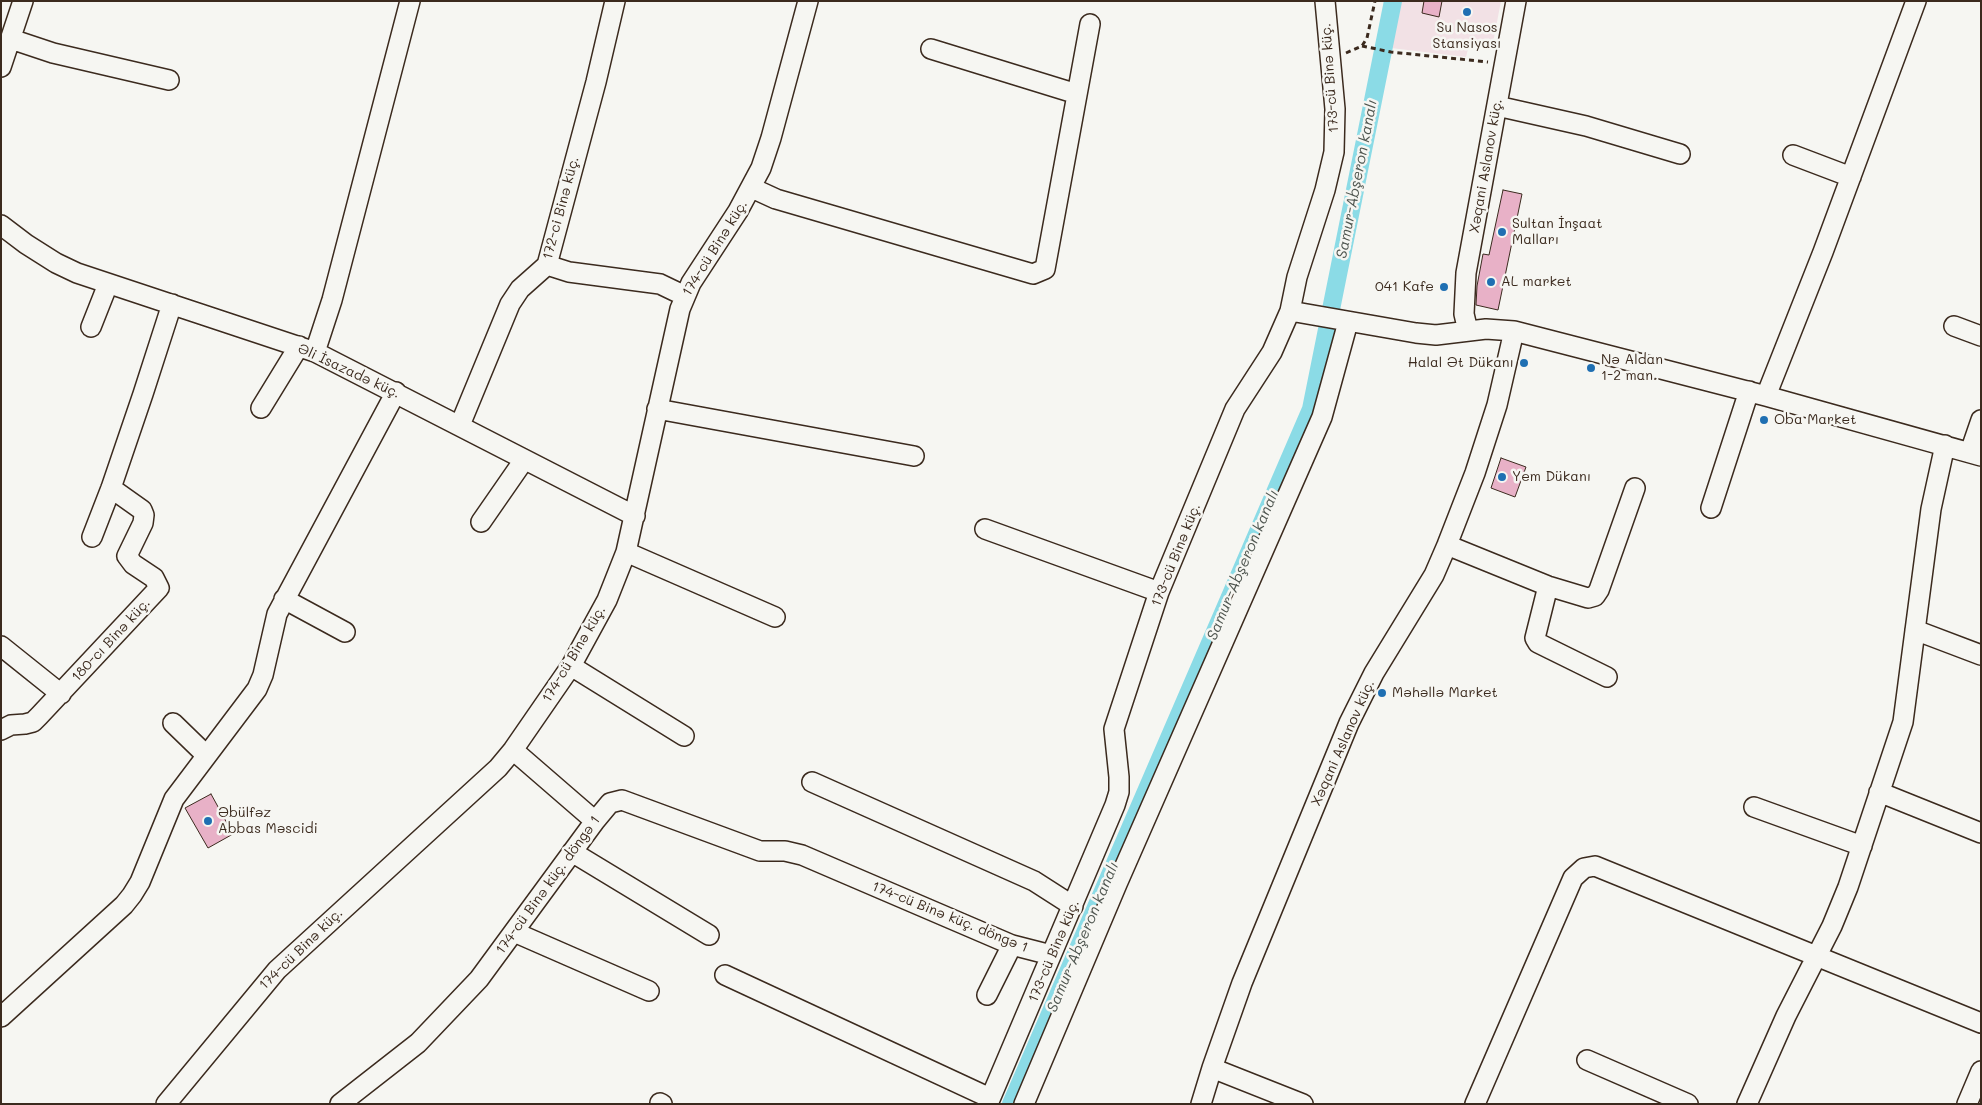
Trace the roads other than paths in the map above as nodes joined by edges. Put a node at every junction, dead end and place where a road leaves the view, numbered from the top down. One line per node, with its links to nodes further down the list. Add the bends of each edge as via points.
1 (23, 1): 9 (street)
2 (410, 1): 31 (street, via 332,300)
3 (615, 1): 20 (street, 172-ci Binə küç.)
4 (808, 1): 18 (street, 174-cü Binə küç., via 771,138)
5 (1325, 1): 24 (street, 173-cü Binə küç., via 1335,109 1334,152)
6 (1516, 1): 14 (street, Xəqani Aslanov küç.)
7 (1916, 1): 17 (street)
8 (1090, 24): 13 (street)
9 (11, 39): 11 (street); 12 (street, via 53,53)
10 (931, 49): 13 (street)
11 (1, 67)
12 (169, 80)
13 (1077, 94): 18 (street, via 1045,269 1033,274 776,199)
14 (1497, 106): 15 (street, via 1586,126); 28 (street, Xəqani Aslanov küç., via 1466,273 1464,314)
15 (1680, 154)
16 (1793, 155): 17 (street)
17 (1851, 177): 33 (street)
18 (752, 188): 22 (street, 174-cü Binə küç.)
19 (1, 224): 21 (street, Əli İsazadə küç., via 56,263)
20 (547, 265): 22 (street, via 569,272 660,284); 37 (street, 172-ci Binə küç., via 525,284 510,304)
21 (108, 284): 23 (street, Əli İsazadə küç.); 27 (street)
22 (685, 296): 35 (street, 174-cü Binə küç.)
23 (172, 304): 31 (street, Əli İsazadə küç.); 42 (street)
24 (1290, 311): 25 (street); 52 (street, 173-cü Binə küç., via 1272,352 1235,409)
25 (1348, 322): 28 (street, via 1416,333); 91 (street, via 1322,417)
26 (1954, 326): 30 (street)
27 (91, 327)
28 (1468, 330): 29 (street)
29 (1514, 331): 33 (street); 49 (street, Xəqani Aslanov küç., via 1494,413)
30 (1981, 336)
31 (307, 349): 32 (street, Əli İsazadə küç.); 34 (street)
32 (396, 392): 37 (street, Əli İsazadə küç.); 53 (street)
33 (1758, 394): 38 (street); 44 (street)
34 (261, 408)
35 (657, 409): 40 (street); 45 (street, 174-cü Binə küç.)
36 (1981, 420): 39 (street)
37 (460, 425): 41 (street, Əli İsazadə küç.)
38 (1945, 445): 39 (street); 55 (street, via 1931,509)
39 (1975, 454)
40 (914, 456)
41 (524, 460): 45 (street, Əli İsazadə küç.); 46 (street)
42 (111, 488): 48 (street); 61 (street, 180-cı Binə küç., via 142,510 143,524 127,556 154,578 159,588)
43 (1635, 488): 51 (street, via 1595,596 1588,598)
44 (1711, 508)
45 (635, 516): 50 (street, 174-cü Binə küç.)
46 (481, 522)
47 (985, 529): 52 (street)
48 (92, 537)
49 (1447, 545): 51 (street); 86 (street, Xəqani Aslanov küç., via 1434,574 1374,673 1349,723 1242,983)
50 (626, 552): 54 (street); 59 (street, 174-cü Binə küç., via 607,600)
51 (1548, 586): 60 (street, via 1536,638 1538,643)
52 (1160, 592): 74 (street, 173-cü Binə küç., via 1114,728 1119,792)
53 (284, 599): 56 (street); 66 (street, via 257,689)
54 (775, 617)
55 (1916, 630): 58 (street); 68 (street, via 1903,722)
56 (345, 632)
57 (1, 646): 61 (street)
58 (1981, 655)
59 (571, 666): 64 (street); 65 (street, 174-cü Binə küç.)
60 (1608, 676)
61 (61, 694): 63 (street, 180-cı Binə küç., via 33,722)
62 (174, 723): 66 (street)
63 (1, 730)
64 (684, 736)
65 (513, 750): 70 (street); 89 (street, 174-cü Binə küç., via 473,791 277,970)
66 (206, 755): 83 (street, via 174,799 132,895)
67 (812, 782): 74 (street, via 1034,881)
68 (1879, 792): 71 (street); 72 (street)
69 (1754, 807): 72 (street)
70 (595, 821): 73 (street, 174-cü Binə küç. döngə 1); 77 (street, 174-cü Binə küç. döngə 1, via 610,803 622,800 760,852 785,851 802,855)
71 (1981, 833)
72 (1862, 846): 79 (street)
73 (572, 852): 75 (street, 174-cü Binə küç. döngə 1); 76 (street)
74 (1073, 906): 78 (street, 173-cü Binə küç.)
75 (514, 932): 81 (street); 90 (street, 174-cü Binə küç. döngə 1, via 479,979 438,1023)
76 (709, 935)
77 (1012, 945): 78 (street, 174-cü Binə küç. döngə 1); 82 (street)
78 (1051, 955): 88 (street, 173-cü Binə küç.)
79 (1818, 956): 84 (street); 94 (street, via 1605,869 1595,866 1584,868 1573,878); 96 (street, via 1786,1016)
80 (724, 975): 88 (street)
81 (649, 991)
82 (987, 995)
83 (1, 1017)
84 (1981, 1023)
85 (1586, 1060): 95 (street)
86 (1212, 1068): 92 (street, Xəqani Aslanov küç.); 93 (street)
87 (1981, 1071): 97 (street)
88 (989, 1101)
89 (170, 1102)
90 (340, 1104)
91 (1024, 1104)
92 (1202, 1104)
93 (1303, 1104)
94 (1475, 1104)
95 (1688, 1104)
96 (1746, 1104)
97 (1967, 1104)

